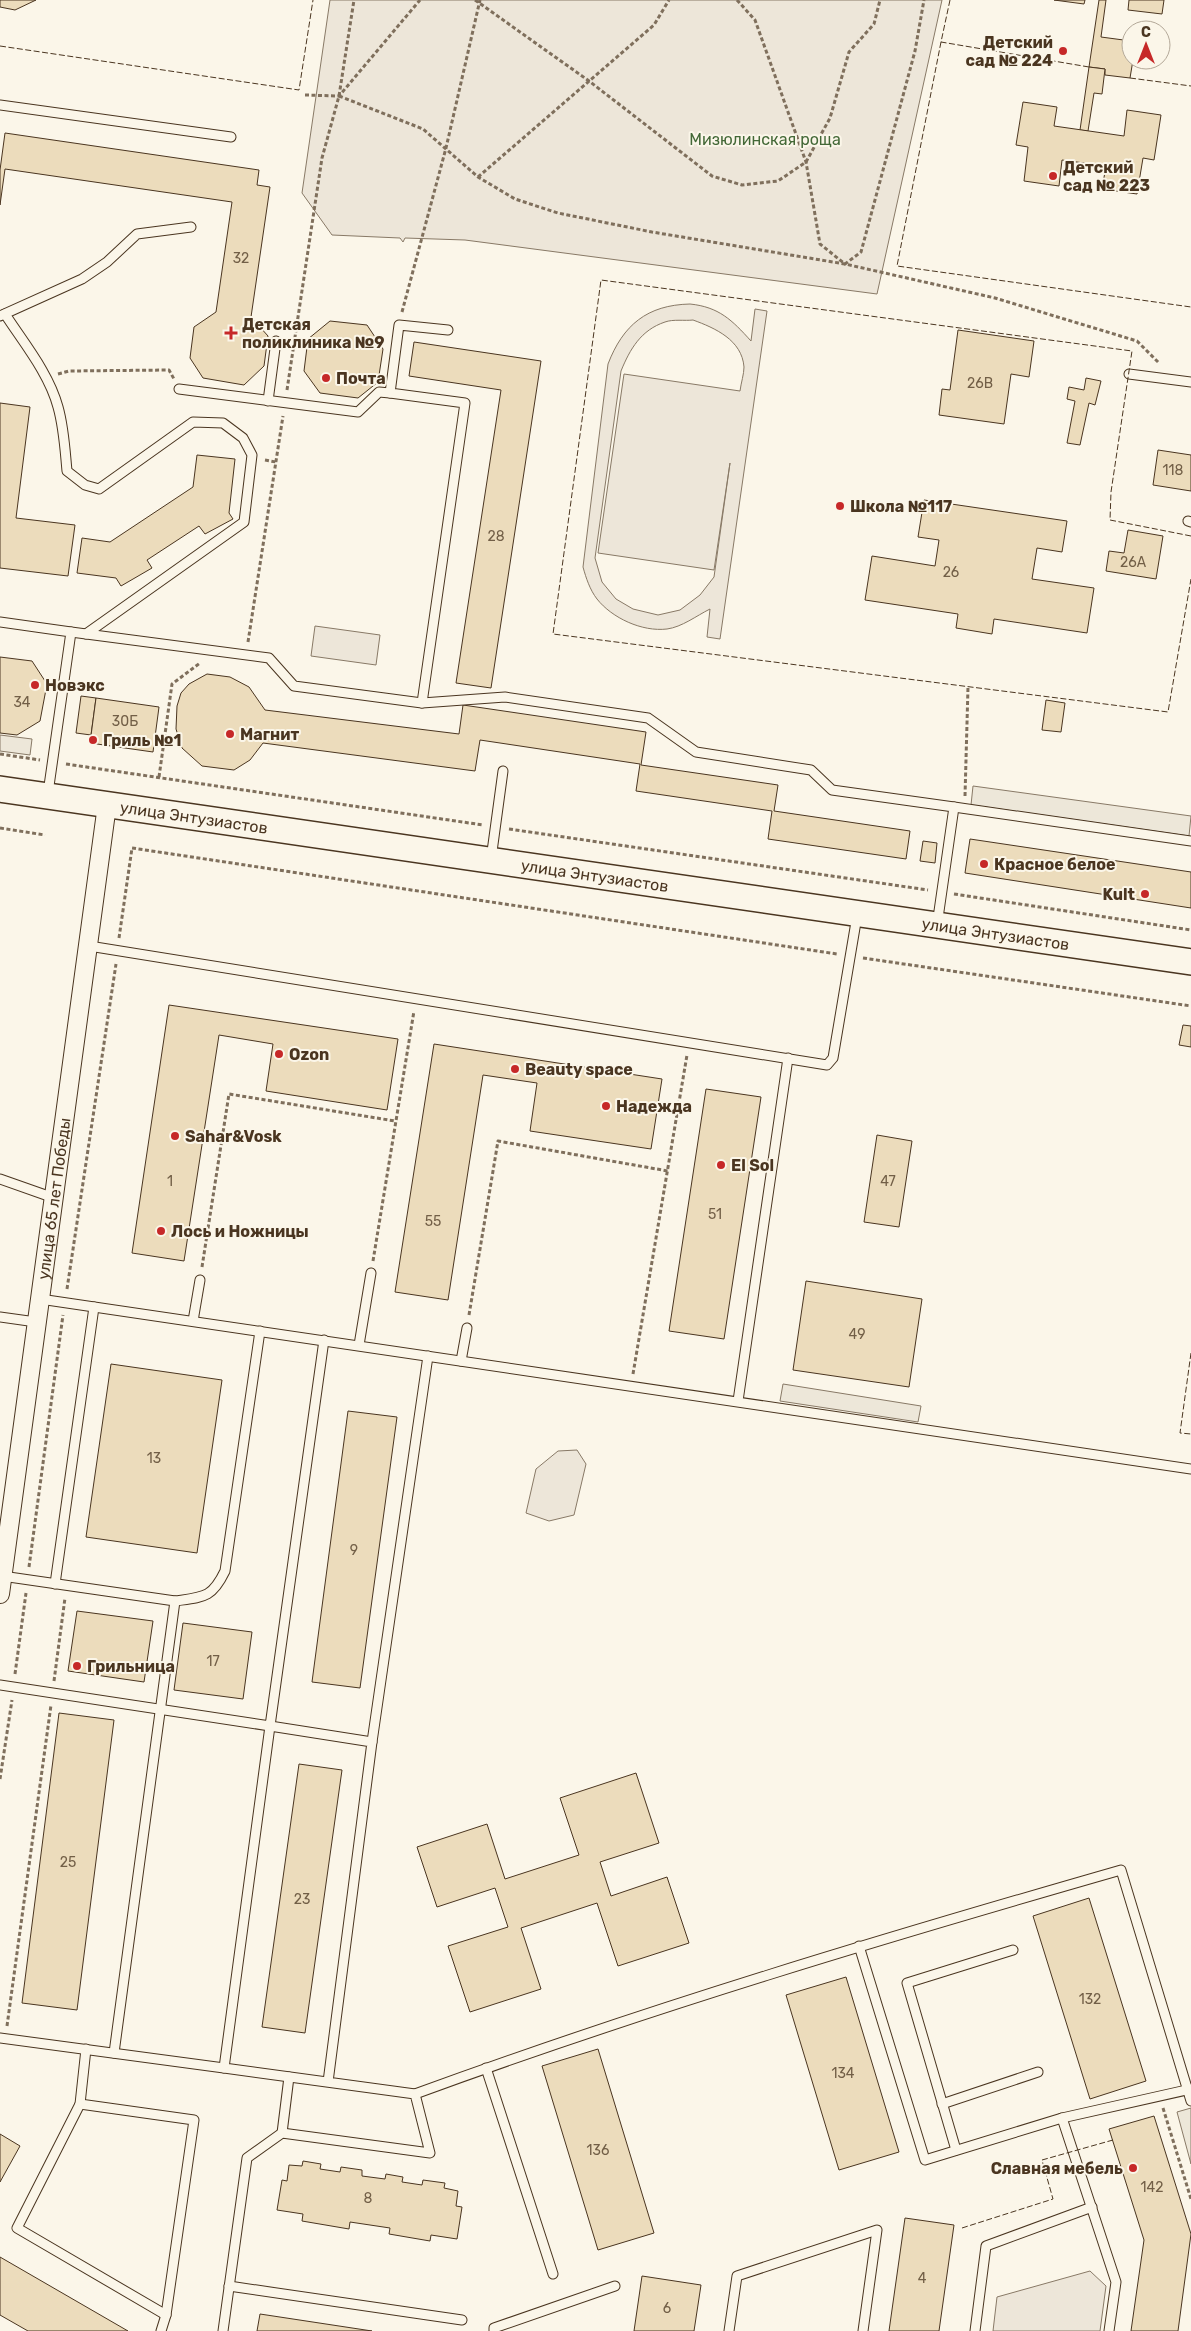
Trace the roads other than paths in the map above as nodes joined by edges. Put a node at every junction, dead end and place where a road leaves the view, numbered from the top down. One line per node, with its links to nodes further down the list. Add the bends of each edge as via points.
1 (0, 105): 2 (lane)
2 (231, 137)
3 (191, 227): 4 (lane, via 137,234 107,262 82,279)
4 (2, 315): 14 (lane, via 46,378 58,405 67,471 84,485 99,489 193,422 223,423 243,438 252,455 244,522)
5 (448, 330): 10 (lane, via 399,325)
6 (276, 341): 11 (lane)
7 (1129, 374): 8 (lane)
8 (1191, 382)
9 (179, 389): 11 (lane)
10 (390, 393): 11 (lane, via 379,392 358,412); 15 (lane, via 465,403)
11 (268, 400)
12 (0, 622): 13 (lane)
13 (71, 632): 14 (lane); 18 (lane)
14 (86, 634): 15 (lane, via 269,658 294,686)
15 (422, 703): 20 (lane, via 505,697 648,718 696,752 811,770 832,790)
16 (503, 771): 22 (lane)
17 (0, 789): 18 (street, улица Энтузиастов)
18 (48, 796): 19 (street, улица Энтузиастов)
19 (108, 805): 22 (street, улица Энтузиастов); 25 (street, улица 65 лет Победы)
20 (954, 807): 21 (lane); 24 (lane)
21 (1191, 841)
22 (491, 860): 23 (street, улица Энтузиастов)
23 (857, 913): 24 (street, улица Энтузиастов); 27 (lane, via 834,1058 827,1064)
24 (937, 925): 26 (street, улица Энтузиастов)
25 (89, 946): 27 (lane); 29 (street, улица 65 лет Победы)
26 (1191, 962)
27 (788, 1058): 43 (lane)
28 (0, 1179): 29 (lane)
29 (54, 1198): 32 (street, улица 65 лет Победы)
30 (371, 1273): 40 (lane)
31 (200, 1280): 35 (lane)
32 (40, 1299): 33 (lane); 36 (street, улица 65 лет Победы)
33 (94, 1307): 35 (lane); 45 (lane)
34 (0, 1317): 36 (lane)
35 (193, 1321): 38 (lane)
36 (36, 1322): 46 (street, улица 65 лет Победы)
37 (467, 1328): 42 (lane)
38 (260, 1331): 39 (lane); 47 (lane, via 225,1571 216,1589 198,1598)
39 (324, 1340): 40 (lane); 50 (lane)
40 (359, 1345): 41 (lane)
41 (428, 1356): 42 (lane); 51 (lane)
42 (461, 1360): 43 (lane)
43 (738, 1401): 44 (lane)
44 (1191, 1468)
45 (55, 1584): 46 (lane); 47 (lane)
46 (1, 1585)
47 (175, 1601): 49 (lane)
48 (0, 1685): 49 (lane)
49 (161, 1710): 50 (lane); 56 (lane)
50 (270, 1726): 51 (lane); 57 (lane)
51 (372, 1742): 61 (lane)
52 (858, 1946): 58 (lane); 62 (lane, via 1121,1870); 69 (lane, via 925,2160)
53 (1014, 1950): 66 (lane, via 907,1983)
54 (2, 2038): 55 (lane)
55 (86, 2049): 56 (lane); 65 (lane)
56 (114, 2053): 57 (lane)
57 (224, 2068): 60 (lane)
58 (486, 2068): 63 (lane); 71 (lane)
59 (1038, 2072): 66 (lane)
60 (289, 2077): 61 (lane); 68 (lane)
61 (328, 2082): 63 (lane)
62 (1189, 2089): 64 (lane); 67 (lane)
63 (415, 2094): 68 (lane, via 430,2153)
64 (1191, 2101)
65 (80, 2104): 74 (lane, via 17,2228); 74 (lane, via 194,2120)
66 (942, 2104): 69 (lane)
67 (1062, 2118): 69 (lane); 70 (lane)
68 (282, 2133): 72 (lane, via 247,2158)
69 (956, 2150)
70 (1092, 2207): 81 (lane, via 986,2246); 82 (lane, via 1116,2282)
71 (553, 2274)
72 (229, 2286): 75 (lane); 77 (lane)
73 (615, 2286): 78 (lane, via 494,2328)
74 (166, 2315): 76 (lane)
75 (462, 2320)
76 (161, 2331)
77 (223, 2331)
78 (494, 2331)
79 (729, 2331): 80 (lane, via 738,2276 877,2230)
80 (863, 2331)
81 (975, 2331)
82 (1110, 2331)

